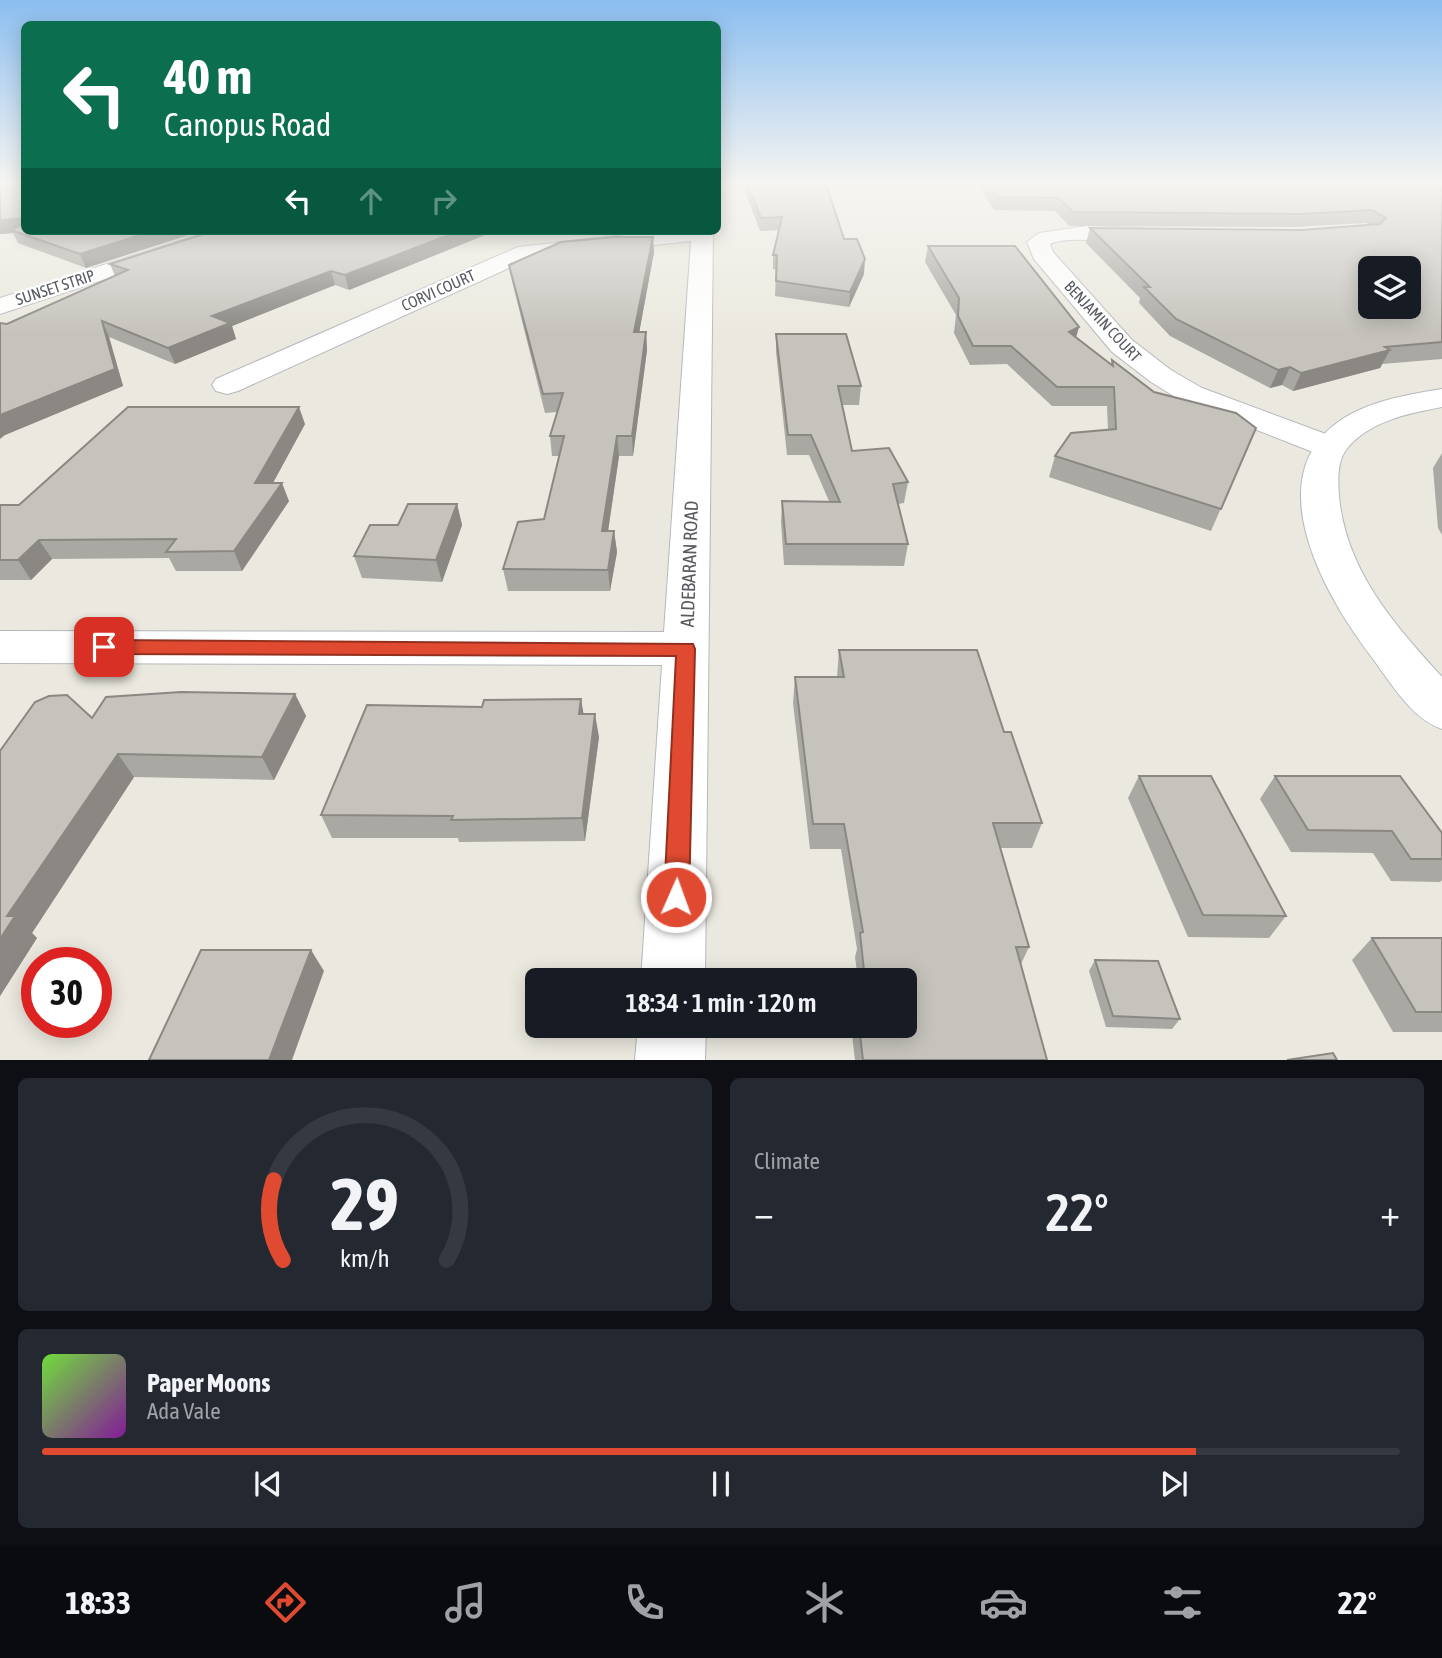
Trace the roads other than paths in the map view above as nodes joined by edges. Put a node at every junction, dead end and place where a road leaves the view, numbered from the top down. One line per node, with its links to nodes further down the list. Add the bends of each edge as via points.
1 (169, 235): 6 (street, SUNSET STRIP)
2 (219, 235): 7 (street, SUNSET STRIP)
3 (676, 235): 8 (street, CORVI COURT, via 526,252)
4 (702, 235): 11 (street, ALDEBARAN ROAD)
5 (1169, 235): 10 (street, BENJAMIN COURT, via 1073,234 1038,242 1042,254 1136,359 1191,394)
6 (0, 290)
7 (0, 306)
8 (227, 385)
9 (1442, 398): 10 (street, via 1369,418)
10 (1330, 447): 13 (street, via 1320,471 1318,513 1339,573 1390,649)
11 (686, 649): 12 (street); 14 (street, ALDEBARAN ROAD)
12 (7, 655)
13 (1442, 710)
14 (673, 968)
15 (671, 1038): 16 (street)
16 (670, 1059)

